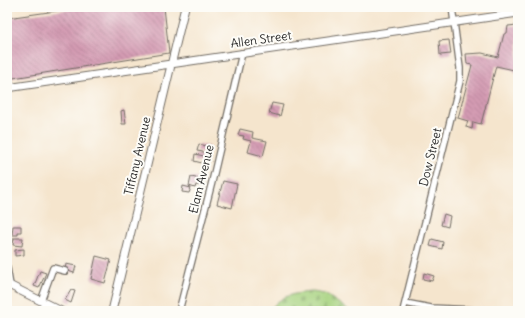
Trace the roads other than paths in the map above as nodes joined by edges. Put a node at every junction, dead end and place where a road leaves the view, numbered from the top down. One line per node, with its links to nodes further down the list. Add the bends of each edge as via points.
1 (185, 7): 6 (street, Tiffany Avenue)
2 (452, 7): 4 (street, Dow Street)
3 (518, 13): 4 (street, Allen Street)
4 (454, 22): 5 (street, Allen Street); 12 (street, Dow Street, via 460,81)
5 (242, 53): 6 (street, Allen Street); 15 (street, Elam Avenue)
6 (171, 63): 7 (street, Allen Street); 14 (street, Tiffany Avenue)
7 (7, 88)
8 (7, 268): 10 (street)
9 (65, 272): 11 (street, via 53,268)
10 (8, 285): 11 (street)
11 (41, 301): 13 (street)
12 (405, 303): 16 (street, Dow Street); 17 (street, via 431,308)
13 (62, 311)
14 (112, 311)
15 (179, 311)
16 (403, 311)
17 (495, 311)

